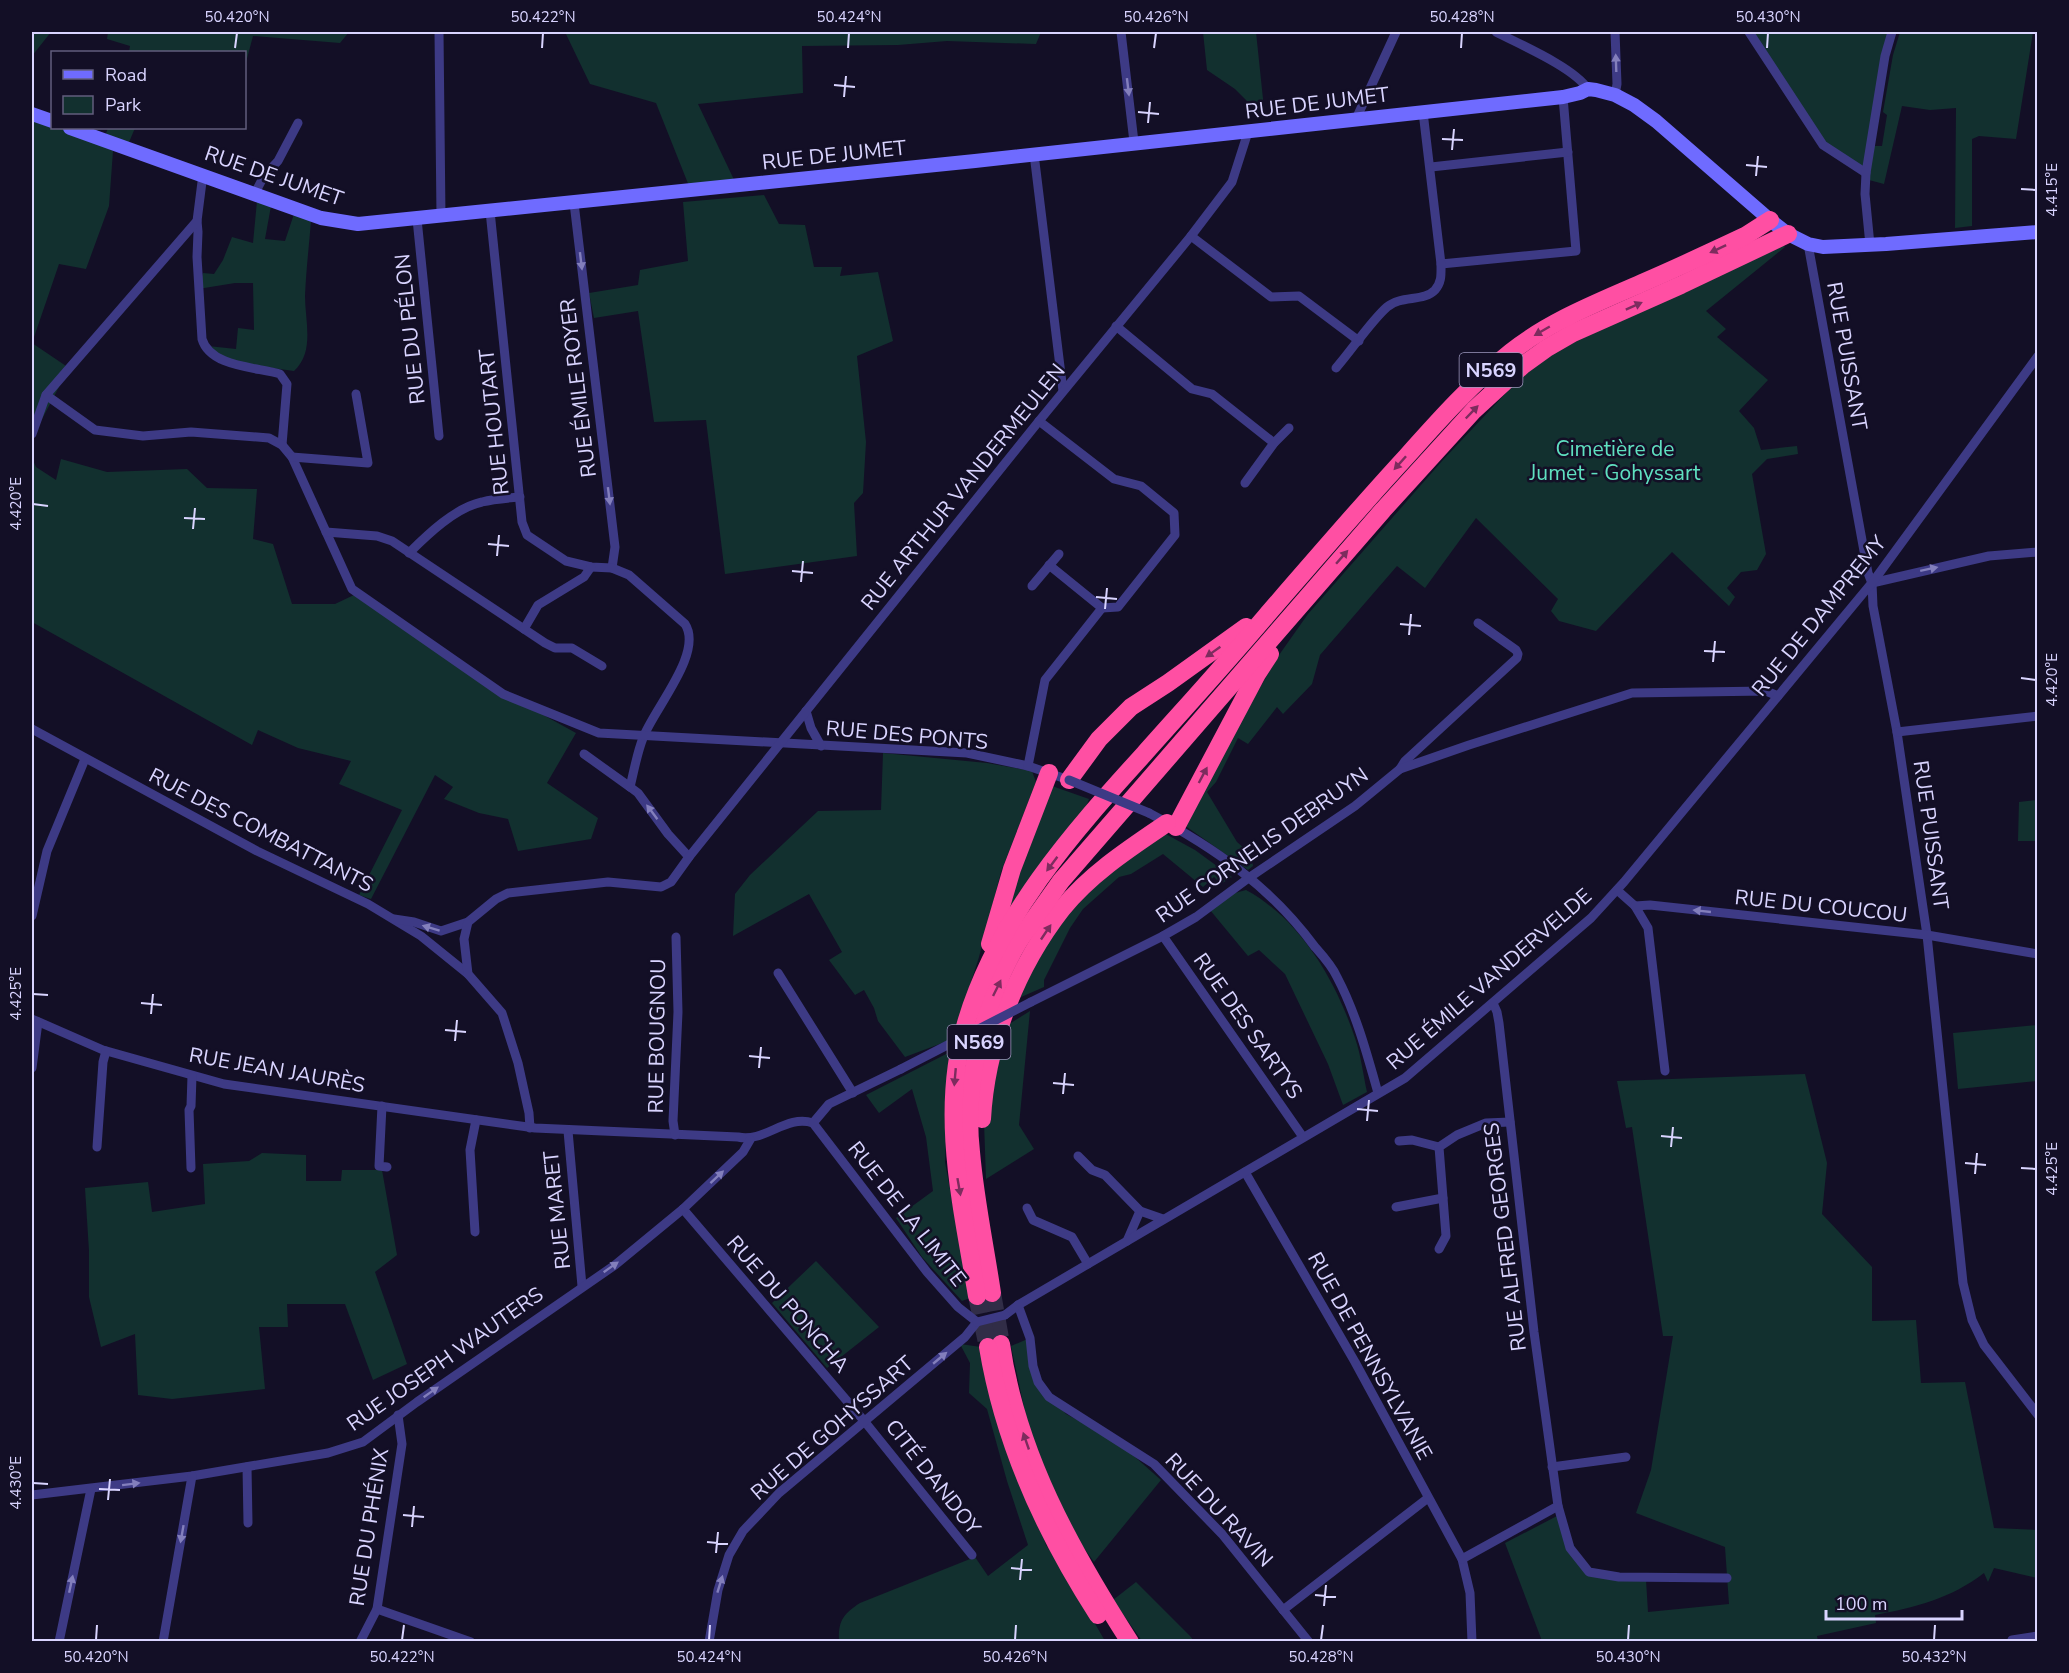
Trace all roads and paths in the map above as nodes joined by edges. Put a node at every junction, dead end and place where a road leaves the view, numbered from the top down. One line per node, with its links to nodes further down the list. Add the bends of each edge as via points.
1 (439, 32): 27 (street)
2 (1121, 32): 18 (street, one-way to 18)
3 (1396, 32): 13 (street)
4 (1496, 32): 8 (street, via 1562,67)
5 (1615, 32): 9 (street, one-way to 5)
6 (1749, 32): 22 (street, via 1823,145)
7 (1892, 32): 22 (street)
8 (1588, 89): 9 (street); 10 (street, RUE DE JUMET)
9 (1615, 95): 29 (street, via 1656,121)
10 (1563, 97): 11 (street, RUE DE JUMET); 19 (street)
11 (1423, 112): 13 (street, RUE DE JUMET); 21 (street)
12 (32, 114): 14 (street)
13 (1356, 119): 17 (street, RUE DE JUMET)
14 (51, 121)
15 (298, 123): 24 (street)
16 (73, 129): 23 (street, RUE DE JUMET)
17 (1248, 132): 18 (street, RUE DE JUMET); 33 (street, RUE ARTHUR VANDERMEULEN, via 1232,182)
18 (1134, 142): 20 (street, RUE DE JUMET)
19 (1568, 152): 21 (street); 36 (street, via 1576,251)
20 (1034, 154): 25 (street, RUE DE JUMET); 41 (street)
21 (1431, 167): 36 (street)
22 (1866, 173): 35 (street)
23 (203, 174): 24 (street, RUE DE JUMET); 30 (street)
24 (255, 193): 28 (street, RUE DE JUMET, via 342,222)
25 (574, 203): 26 (street, RUE DE JUMET); 59 (street, RUE ÉMILE ROYER, one-way to 59, via 615,547)
26 (490, 211): 27 (street, RUE DE JUMET); 52 (street, RUE HOUTART)
27 (441, 217): 28 (street, RUE DE JUMET)
28 (417, 219): 47 (street, RUE DU PÉLON)
29 (1770, 220): 32 (street); 63 (highway, N569, one-way to 63, via 1745,236 1578,310 1511,352 1438,421)
30 (197, 221): 43 (street); 49 (street, via 204,347 220,360 284,377 287,384)
31 (2037, 232): 35 (street)
32 (1788, 234): 34 (street); 62 (highway, N569, one-way to 32, via 1474,410 1522,366 1574,333)
33 (1191, 236): 37 (street, RUE ARTHUR VANDERMEULEN); 38 (street, via 1271,297 1299,296)
34 (1808, 244): 35 (street); 60 (street, RUE PUISSANT)
35 (1870, 245)
36 (1441, 264): 38 (street, via 1441,282 1433,292 1388,306)
37 (1116, 326): 41 (street, RUE ARTHUR VANDERMEULEN); 48 (street, via 1192,389 1212,394)
38 (1359, 341): 40 (street)
39 (2037, 356): 60 (street, RUE DE DAMPREMY)
40 (1336, 368)
41 (1063, 391): 44 (street, RUE ARTHUR VANDERMEULEN)
42 (356, 394): 50 (street, via 368,463)
43 (46, 395): 46 (street); 49 (street, via 95,430 143,436 192,432 269,438)
44 (1039, 421): 64 (street, via 1114,479 1142,486 1174,513 1175,534 1118,607); 69 (street, RUE ARTHUR VANDERMEULEN)
45 (1289, 428): 48 (street)
46 (32, 434)
47 (439, 436)
48 (1274, 443): 51 (street)
49 (282, 445): 50 (street, RUE DES PONTS)
50 (292, 457): 53 (street, RUE DES PONTS)
51 (1245, 483)
52 (520, 497): 55 (street, via 467,507 430,531); 58 (street, RUE HOUTART, via 527,535 566,561)
53 (326, 532): 55 (street, via 377,536); 73 (street, RUE DES PONTS, via 352,589 504,694 600,733)
54 (2037, 552): 60 (street, one-way to 54, via 1989,556)
55 (409, 553): 66 (street)
56 (1059, 554): 57 (street)
57 (1049, 565): 61 (street); 64 (street)
58 (591, 567): 59 (street, RUE HOUTART); 66 (street, via 584,577 538,605)
59 (612, 568): 73 (street, via 629,575 690,631 690,643 675,683)
60 (1872, 583): 68 (street, RUE DE DAMPREMY); 72 (street, RUE PUISSANT)
61 (1032, 586)
62 (1304, 602): 83 (highway, one-way to 62, via 1257,674); 128 (highway, N569, one-way to 62, via 970,1151 975,1061 992,998 1018,943 1060,881)
63 (1276, 604): 81 (highway, one-way to 81, via 1131,707); 97 (highway, N569, one-way to 97, via 1087,817 1004,933)
64 (1102, 608): 78 (street, via 1045,680)
65 (1478, 623): 79 (street, RUE CORNELIS DEBRUYN, via 1516,650 1517,658)
66 (524, 629): 67 (street, via 555,648 572,648)
67 (602, 666)
68 (1778, 696): 79 (street, RUE CORNELIS DEBRUYN, via 1766,691 1632,693); 86 (street, RUE DE DAMPREMY)
69 (806, 711): 74 (street, RUE ARTHUR VANDERMEULEN); 75 (street)
70 (2037, 716): 72 (street)
71 (32, 729): 77 (street, RUE DES COMBATTANTS)
72 (1897, 732): 91 (street, RUE PUISSANT)
73 (643, 736): 74 (street, RUE DES PONTS); 82 (street)
74 (781, 743): 75 (street, RUE DES PONTS); 84 (street, RUE ARTHUR VANDERMEULEN)
75 (821, 746): 78 (street, RUE DES PONTS, via 967,753)
76 (584, 754): 82 (street)
77 (85, 759): 88 (street, via 47,851); 89 (street, RUE DES COMBATTANTS)
78 (1028, 766): 80 (street, RUE DES PONTS)
79 (1400, 769): 85 (street, RUE CORNELIS DEBRUYN, via 1355,806)
80 (1049, 773): 81 (street, RUE DES PONTS); 97 (highway, via 1012,869)
81 (1069, 780): 83 (street, RUE DES PONTS, bridge)
82 (630, 787): 84 (street, one-way to 82)
83 (1171, 825): 85 (street, RUE DES PONTS); 128 (highway, one-way to 83, via 982,1107 1004,1012 1024,969 1069,902 1116,858)
84 (689, 857): 90 (street, RUE ARTHUR VANDERMEULEN, via 671,882 661,887 608,882 508,892)
85 (1250, 877): 92 (street, RUE CORNELIS DEBRUYN); 105 (street, RUE DES PONTS, via 1295,919 1336,975 1363,1040)
86 (1617, 890): 87 (street); 98 (street, RUE ÉMILE VANDERVELDE, via 1591,918)
87 (1635, 906): 91 (street, RUE DU COUCOU, one-way to 87); 102 (street, via 1648,928)
88 (32, 916)
89 (394, 919): 90 (street, one-way to 89, via 441,931); 96 (street, RUE DES COMBATTANTS)
90 (468, 922): 96 (street, via 464,939)
91 (1927, 935): 94 (street, RUE DU COUCOU); 137 (street, RUE PUISSANT, via 1963,1283 1972,1320 1984,1345)
92 (1163, 936): 104 (street, RUE CORNELIS DEBRUYN, bridge); 113 (street, RUE DES SARTYS)
93 (676, 937): 112 (street, RUE BOUGNOU)
94 (2037, 954)
95 (778, 973): 104 (street)
96 (468, 974): 110 (street, RUE DES COMBATTANTS, via 502,1013 518,1063)
97 (978, 988): 128 (highway, N569, one-way to 128, via 957,1058 954,1129 956,1171 985,1294)
98 (1493, 1004): 105 (street, RUE ÉMILE VANDERVELDE, via 1418,1068); 108 (street, RUE ALFRED GEORGES, via 1499,1023)
99 (35, 1020): 100 (street, RUE JEAN JAURÈS); 101 (street)
100 (106, 1051): 103 (street, RUE JEAN JAURÈS); 116 (street)
101 (32, 1068)
102 (1665, 1071)
103 (192, 1076): 106 (street, RUE JEAN JAURÈS); 120 (street)
104 (853, 1093): 109 (street, RUE CORNELIS DEBRUYN, via 830,1104)
105 (1378, 1093): 113 (street, RUE ÉMILE VANDERVELDE)
106 (382, 1106): 107 (street, RUE JEAN JAURÈS); 119 (street, RUE JEAN JAURÈS, via 380,1166)
107 (476, 1120): 110 (street, RUE JEAN JAURÈS); 129 (street, via 471,1150)
108 (1510, 1122): 117 (street, via 1486,1123); 141 (street, RUE ALFRED GEORGES)
109 (813, 1123): 114 (street, RUE JEAN JAURÈS, via 790,1123); 135 (street, RUE DE LA LIMITE, via 913,1255)
110 (530, 1128): 111 (street, RUE JEAN JAURÈS)
111 (568, 1131): 112 (street, RUE JEAN JAURÈS); 133 (street, RUE MARET)
112 (675, 1136): 114 (street, RUE JEAN JAURÈS)
113 (1303, 1137): 121 (street, RUE ÉMILE VANDERVELDE)
114 (750, 1140): 125 (street, RUE JOSEPH WAUTERS, one-way to 114, via 743,1152)
115 (1399, 1141): 117 (street)
116 (97, 1147)
117 (1439, 1147): 122 (street)
118 (1077, 1156): 126 (street, via 1092,1170 1105,1175)
119 (387, 1167)
120 (191, 1168)
121 (1245, 1172): 127 (street, RUE ÉMILE VANDERVELDE); 145 (street, RUE DE PENNSYLVANIE)
122 (1443, 1198): 123 (street); 131 (street, via 1446,1236)
123 (1396, 1207)
124 (1027, 1208): 132 (street, via 1034,1221 1071,1237)
125 (683, 1209): 133 (street, RUE JOSEPH WAUTERS, one-way to 125, via 615,1265); 138 (street, RUE DU PONCHA)
126 (1140, 1211): 127 (street); 130 (street)
127 (1163, 1219): 130 (street, RUE ÉMILE VANDERVELDE)
128 (982, 1228)
129 (476, 1232)
130 (1127, 1241): 132 (street, RUE ÉMILE VANDERVELDE)
131 (1439, 1248)
132 (1088, 1264): 134 (street, RUE ÉMILE VANDERVELDE)
133 (582, 1286): 136 (street, RUE JOSEPH WAUTERS, one-way to 133)
134 (1018, 1305): 135 (street, RUE ÉMILE VANDERVELDE, bridge, via 1005,1315); 152 (street, RUE DU RAVIN, via 1030,1338 1038,1382 1049,1397 1154,1464 1222,1534)
135 (973, 1323): 138 (street, RUE DE GOHYSSART, one-way to 135)
136 (398, 1415): 140 (street, RUE JOSEPH WAUTERS, via 363,1442 328,1453); 151 (street, RUE DU PHÉNIX, via 402,1444)
137 (2037, 1415)
138 (866, 1422): 148 (street, CITÉ DANDOY); 158 (street, RUE DE GOHYSSART, one-way to 138, via 718,1590 729,1555 743,1531 779,1493)
139 (1626, 1457): 141 (street)
140 (247, 1467): 142 (street, RUE JOSEPH WAUTERS); 147 (street)
141 (1552, 1467): 146 (street, RUE ALFRED GEORGES)
142 (192, 1476): 143 (street, RUE JOSEPH WAUTERS, one-way to 142); 155 (street, one-way to 155)
143 (91, 1490): 144 (street, RUE JOSEPH WAUTERS); 154 (street, one-way to 143)
144 (32, 1495)
145 (1428, 1498): 149 (street, RUE DE PENNSYLVANIE); 152 (street)
146 (1558, 1506): 149 (street); 150 (street, RUE ALFRED GEORGES, via 1570,1548 1589,1572 1619,1577)
147 (248, 1522)
148 (972, 1555)
149 (1462, 1560): 162 (street, via 1470,1593)
150 (1727, 1578)
151 (377, 1609): 156 (street, RUE DU PHÉNIX); 157 (street)
152 (1283, 1610): 161 (street, RUE DU RAVIN)
153 (2037, 1636): 163 (street)
154 (59, 1641)
155 (163, 1641)
156 (360, 1641)
157 (467, 1641)
158 (709, 1641)
159 (1115, 1641): 160 (highway, one-way to 159, via 1054,1512 994,1345 1006,1427 1030,1491 1057,1547)
160 (1130, 1641)
161 (1309, 1641)
162 (1472, 1641)
163 (2012, 1641)

